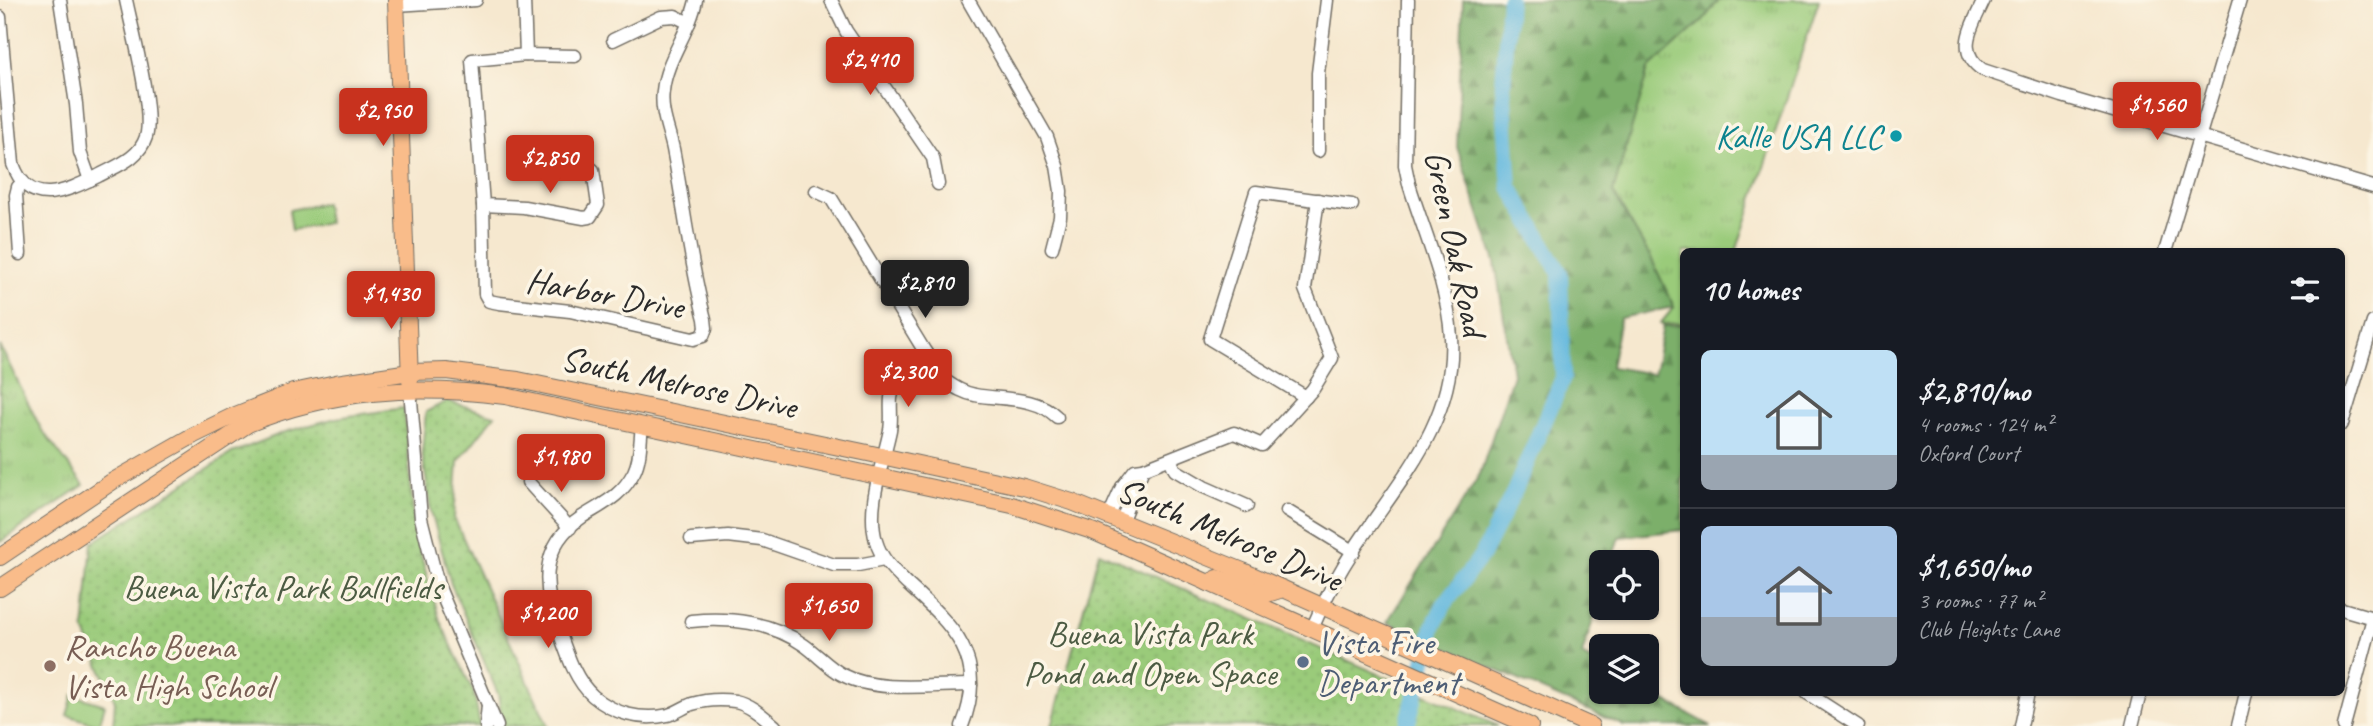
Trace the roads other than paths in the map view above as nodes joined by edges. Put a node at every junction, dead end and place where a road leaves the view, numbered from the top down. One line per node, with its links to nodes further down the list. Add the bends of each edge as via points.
1 (60, 0): 21 (street, via 80,152)
2 (126, 0): 21 (street, via 148,114 147,135 132,157)
3 (476, 0): 12 (street)
4 (524, 0): 16 (street)
5 (696, 0): 14 (street, Harbor Drive)
6 (831, 0): 23 (street, via 845,31 933,159)
7 (968, 0): 29 (street, via 1047,137 1057,166 1060,217)
8 (1327, 0): 19 (street, via 1318,73)
9 (1408, 0): 49 (street, Green Oak Road, via 1405,165 1448,306 1451,355 1436,423)
10 (1984, 0): 18 (street, via 1970,30 1968,56 1972,63 1997,75)
11 (2240, 0): 18 (street)
12 (396, 3): 34 (main road)
13 (0, 18): 22 (street, via 12,156)
14 (689, 23): 15 (street, via 661,16); 27 (street, Harbor Drive, via 662,93 705,319 703,336 693,339 570,311 489,300 484,281)
15 (613, 40)
16 (526, 55): 17 (street, Harbor Drive); 27 (street, Harbor Drive, via 472,60)
17 (575, 56)
18 (2200, 138): 24 (street); 30 (street)
19 (1318, 151)
20 (574, 157): 27 (street, via 593,170 598,205 590,217)
21 (90, 180): 22 (street, via 53,194)
22 (23, 181): 31 (street, via 16,195)
23 (938, 184)
24 (2373, 187)
25 (816, 191): 33 (street, via 831,198)
26 (1318, 200): 28 (street); 36 (street, via 1306,289 1332,358); 36 (street, via 1256,192 1210,339)
27 (483, 205)
28 (1352, 205)
29 (1052, 248)
30 (2166, 248)
31 (20, 254)
32 (2373, 322): 37 (street)
33 (926, 353): 38 (street, via 941,378 961,391 1036,404); 40 (street, via 900,374 891,396 891,427)
34 (410, 372): 35 (main road); 40 (main road, South Melrose Drive, via 446,371 518,380); 50 (main road, South Melrose Drive, via 293,392 233,416 113,481)
35 (410, 389): 39 (main road, South Melrose Drive, via 505,396); 53 (main road, South Melrose Drive, via 325,400 248,424); 65 (street, via 421,518 438,585)
36 (1306, 397): 41 (street, via 1262,445 1234,433)
37 (2345, 414)
38 (1057, 417)
39 (642, 425): 42 (main road, South Melrose Drive); 47 (street, via 638,461 627,482 611,501)
40 (883, 457): 42 (street); 46 (main road, South Melrose Drive, via 1024,487)
41 (1170, 459): 44 (street, via 1175,470); 46 (street, via 1143,469)
42 (880, 476): 51 (street, via 874,533); 52 (main road, South Melrose Drive, via 1054,517)
43 (528, 482): 47 (street)
44 (1247, 506)
45 (1287, 511): 49 (street)
46 (1115, 519): 54 (main road, South Melrose Drive)
47 (570, 528): 68 (street, via 552,552 546,589 573,667 586,690 605,706 636,718 669,715 692,704 719,700 737,702)
48 (691, 539): 51 (street, via 762,540 834,565)
49 (1354, 552): 55 (street, Green Oak Road)
50 (0, 557)
51 (884, 560): 60 (street, via 962,642)
52 (1208, 583): 54 (main road, via 1218,578 1267,594); 59 (main road, South Melrose Drive)
53 (0, 588)
54 (1283, 589): 55 (main road, South Melrose Drive)
55 (1322, 606): 59 (street, Green Oak Road); 71 (main road, South Melrose Drive)
56 (2345, 610): 57 (street)
57 (2373, 618): 76 (street)
58 (691, 621): 60 (street, via 715,618 768,628 802,643 841,675 871,685)
59 (1312, 629): 70 (main road, South Melrose Drive)
60 (971, 685): 69 (street)
61 (1813, 696): 72 (street)
62 (2027, 696): 73 (street)
63 (2139, 696): 74 (street)
64 (2245, 696): 75 (street)
65 (488, 705): 66 (street); 67 (street)
66 (486, 726)
67 (497, 726)
68 (775, 726)
69 (962, 726)
70 (1530, 726)
71 (1591, 726)
72 (1858, 726)
73 (2021, 726)
74 (2132, 726)
75 (2238, 726)
76 (2344, 726)

